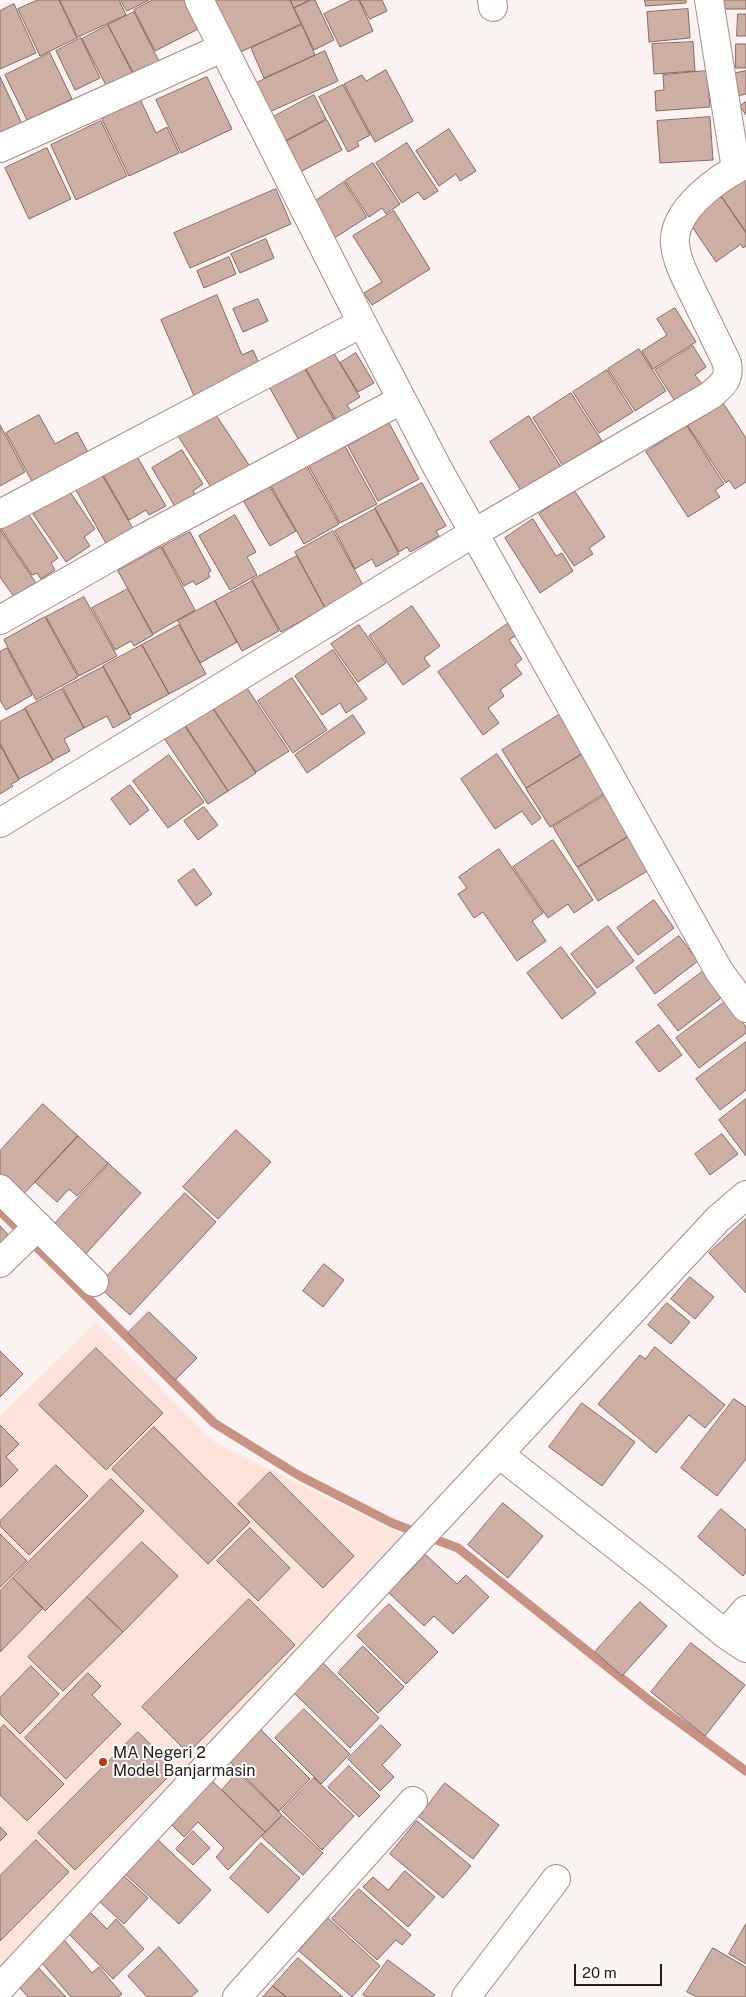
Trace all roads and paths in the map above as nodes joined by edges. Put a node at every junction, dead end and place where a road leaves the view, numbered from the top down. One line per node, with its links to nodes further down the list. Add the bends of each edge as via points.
1 (199, 0): 3 (street)
2 (709, 0): 5 (street)
3 (222, 48): 4 (street); 6 (street)
4 (0, 148)
5 (741, 167): 9 (street, via 702,193 686,211 676,229 675,242 679,266 727,363 729,374 725,382 711,395)
6 (362, 323): 7 (street); 8 (street)
7 (401, 400): 9 (street); 10 (street, via 142,539)
8 (0, 514)
9 (474, 533): 11 (street); 12 (street, via 720,971)
10 (0, 620)
11 (0, 823)
12 (746, 1008)
13 (0, 1189): 15 (street)
14 (746, 1196): 18 (street, via 718,1219)
15 (29, 1235): 16 (street); 17 (street)
16 (0, 1263)
17 (94, 1282)
18 (499, 1454): 20 (street); 23 (street)
19 (746, 1610): 20 (street)
20 (735, 1641)
21 (413, 1801): 24 (street)
22 (556, 1879): 25 (street)
23 (0, 1988)
24 (237, 1997)
25 (466, 1997)

